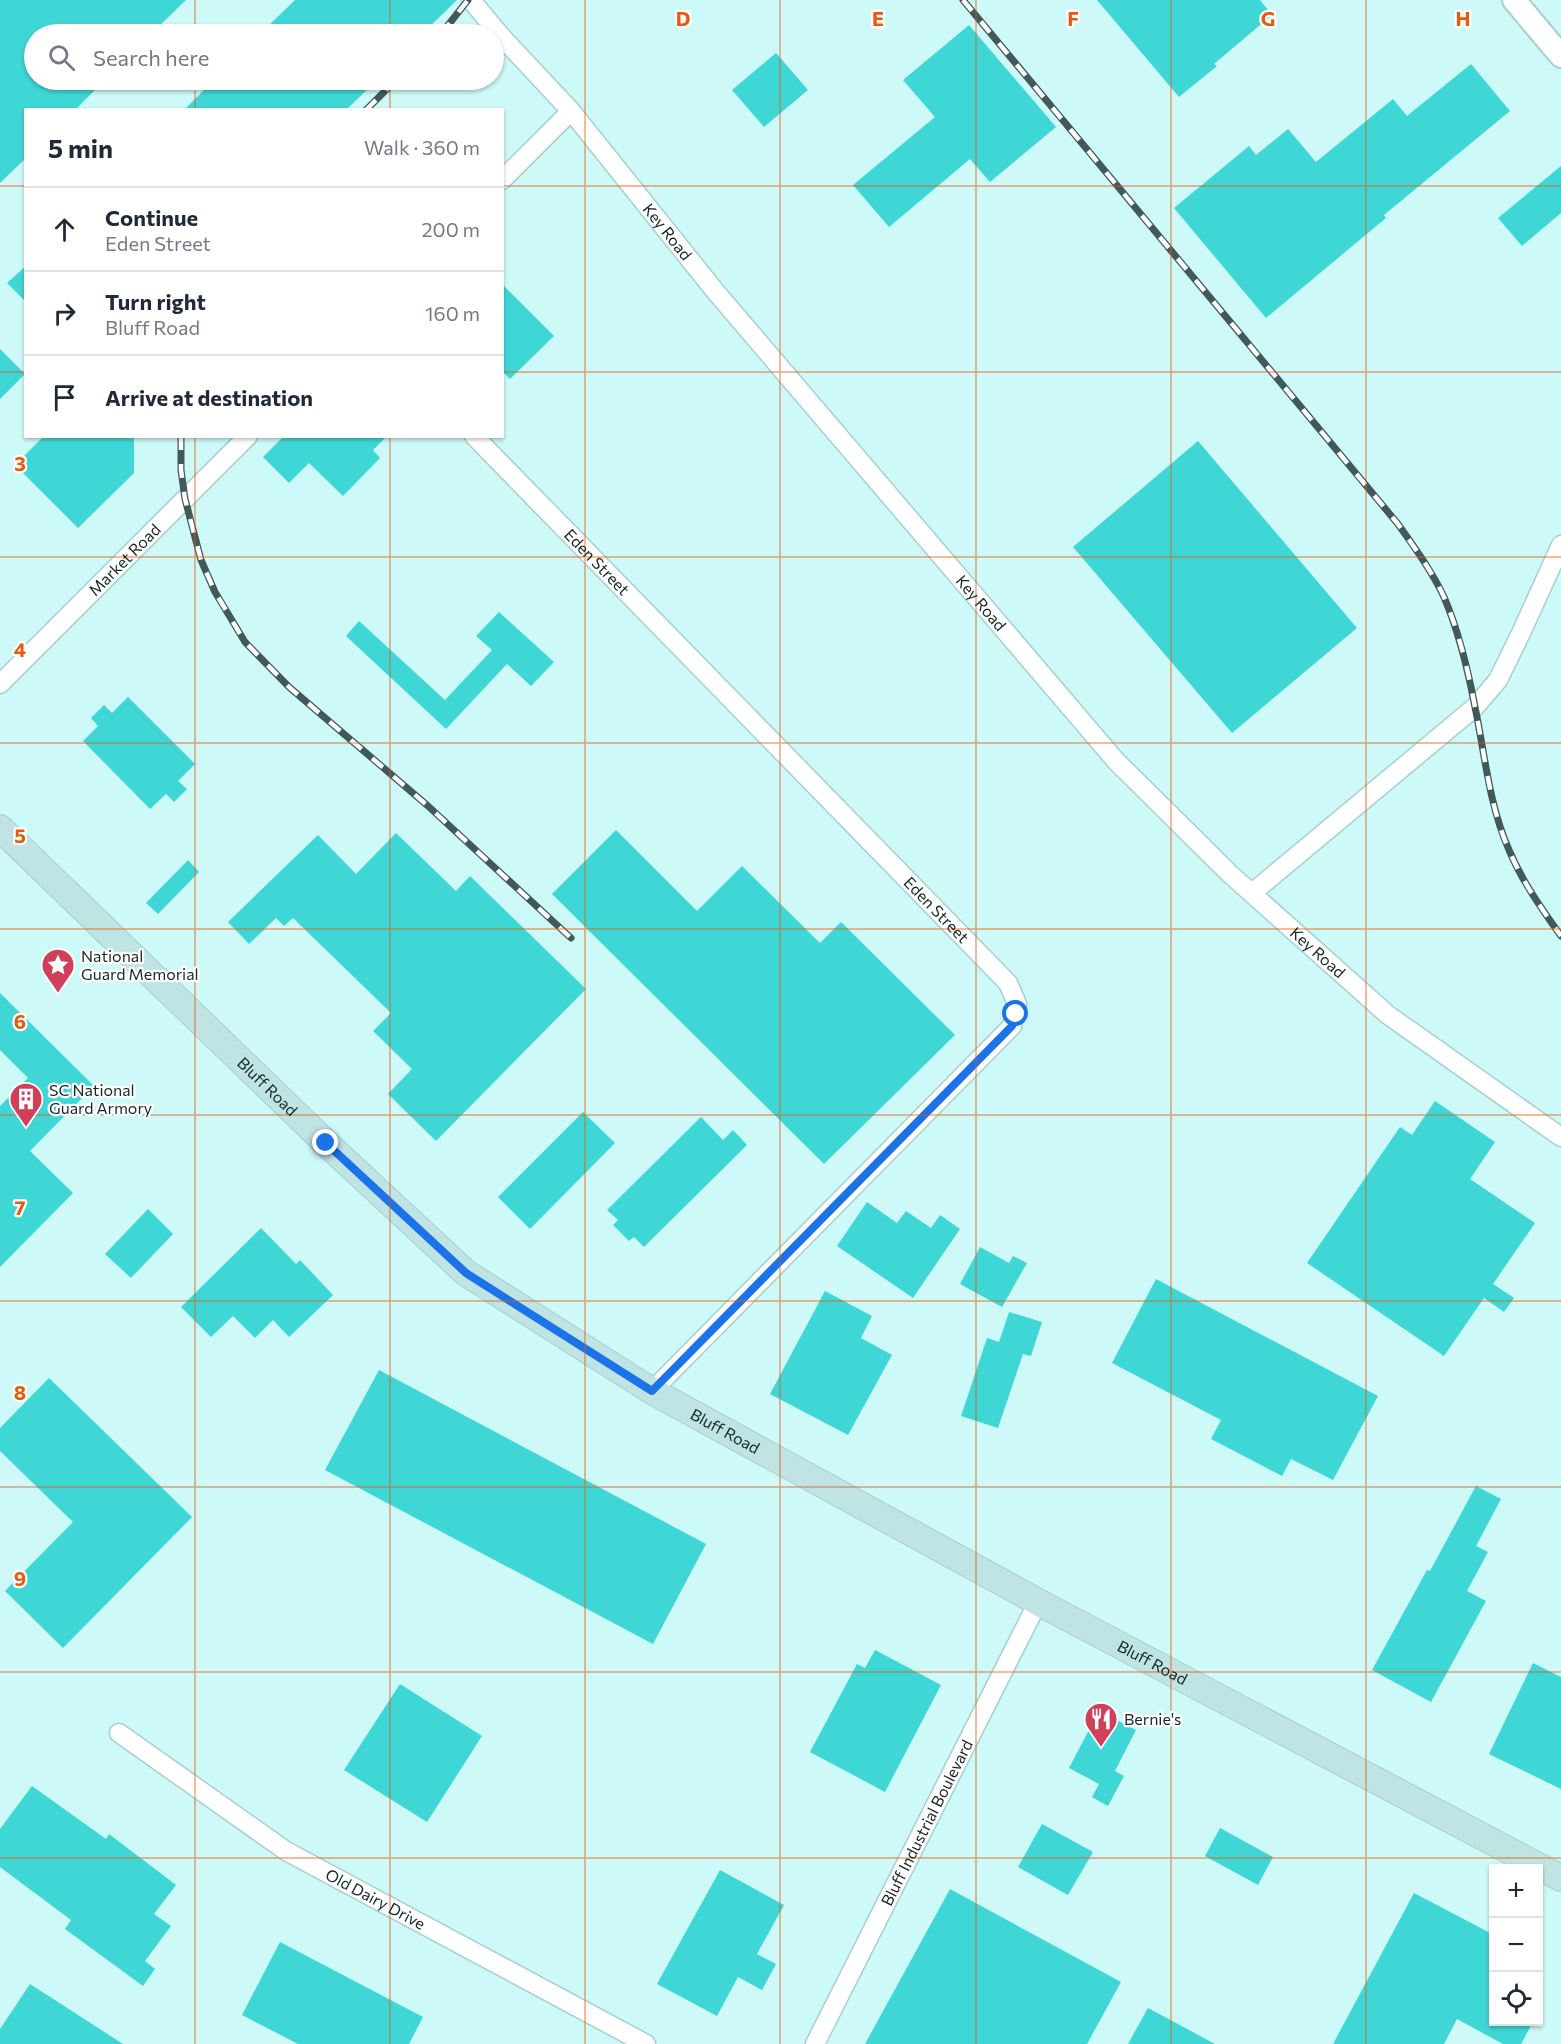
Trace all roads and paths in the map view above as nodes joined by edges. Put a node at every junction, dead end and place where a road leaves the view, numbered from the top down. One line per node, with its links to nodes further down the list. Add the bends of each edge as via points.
1 (471, 0): 3 (street, Key Road)
2 (1514, 0): 5 (street)
3 (491, 24)
4 (504, 39): 6 (street, Key Road)
5 (1561, 56)
6 (570, 111): 7 (street); 13 (street, Key Road, via 703,278 1116,762)
7 (504, 178)
8 (246, 438): 11 (street, Market Road)
9 (476, 438): 15 (street, Eden Street, via 1008,983 1017,1004 1012,1026)
10 (1561, 545): 13 (street, via 1498,680 1475,707)
11 (0, 684)
12 (0, 828): 15 (main road, Bluff Road, via 466,1273)
13 (1252, 893): 14 (street, Key Road, via 1388,1015)
14 (1561, 1137)
15 (652, 1391): 16 (main road, Bluff Road)
16 (1038, 1602): 18 (main road, Bluff Road); 20 (street, Bluff Industrial Boulevard)
17 (119, 1733): 19 (street, Old Dairy Drive, via 286,1851)
18 (1561, 1878)
19 (646, 2044)
20 (815, 2044)

